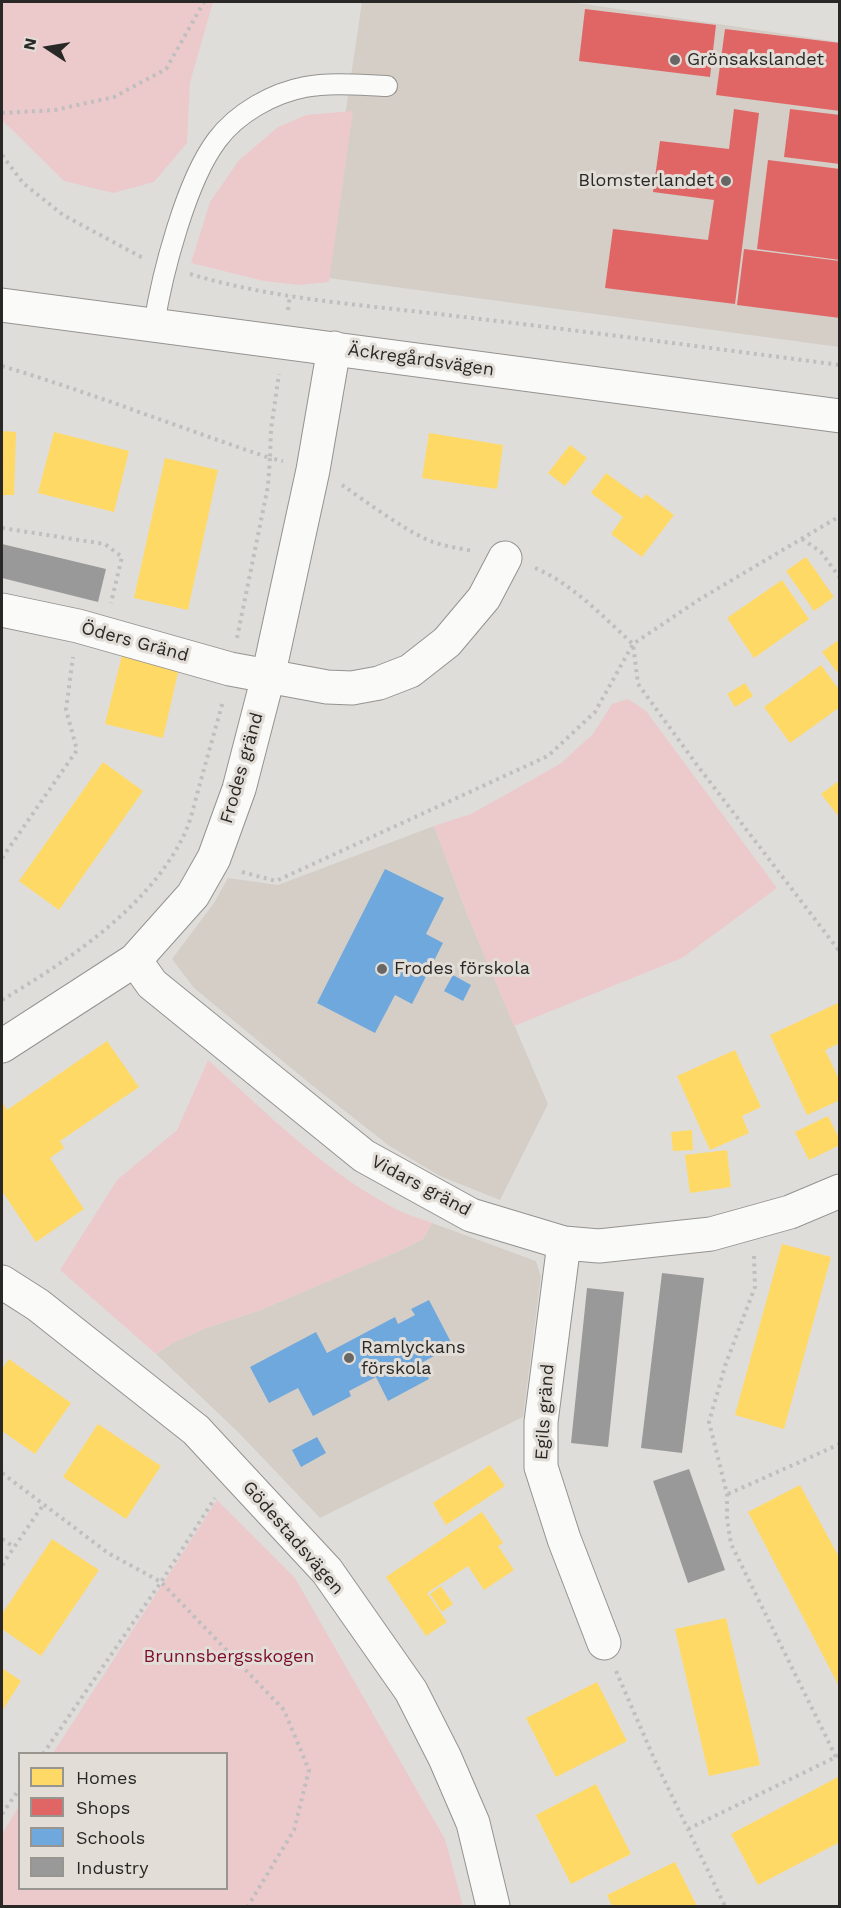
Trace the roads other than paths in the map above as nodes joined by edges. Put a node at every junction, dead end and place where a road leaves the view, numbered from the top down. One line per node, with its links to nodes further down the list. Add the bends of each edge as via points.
1 (387, 86): 3 (lane, via 305,87 273,96 239,118 217,140 198,174 166,267)
2 (2, 305): 3 (street, Äckregårdsvägen)
3 (154, 325): 4 (street, Äckregårdsvägen)
4 (334, 348): 5 (street, Äckregårdsvägen); 8 (street, Frodes gränd, via 313,470)
5 (840, 416)
6 (505, 558): 8 (street, Öders Gränd, via 484,598 462,625 410,671 352,688)
7 (2, 610): 8 (street, Öders Gränd)
8 (268, 677): 9 (street, Frodes gränd, via 239,789 214,858 193,895)
9 (135, 960): 10 (street, Frodes gränd); 12 (street, Vidars gränd, via 152,984 364,1156 471,1215)
10 (2, 1046)
11 (840, 1191): 12 (street, Vidars gränd, via 790,1212 711,1234 599,1246)
12 (564, 1243): 14 (street, Egils gränd, via 541,1422 541,1467)
13 (2, 1282): 15 (street, Gödestadsvägen, via 38,1305 196,1430 327,1571 411,1691 445,1758 473,1823)
14 (604, 1643)
15 (493, 1906)

